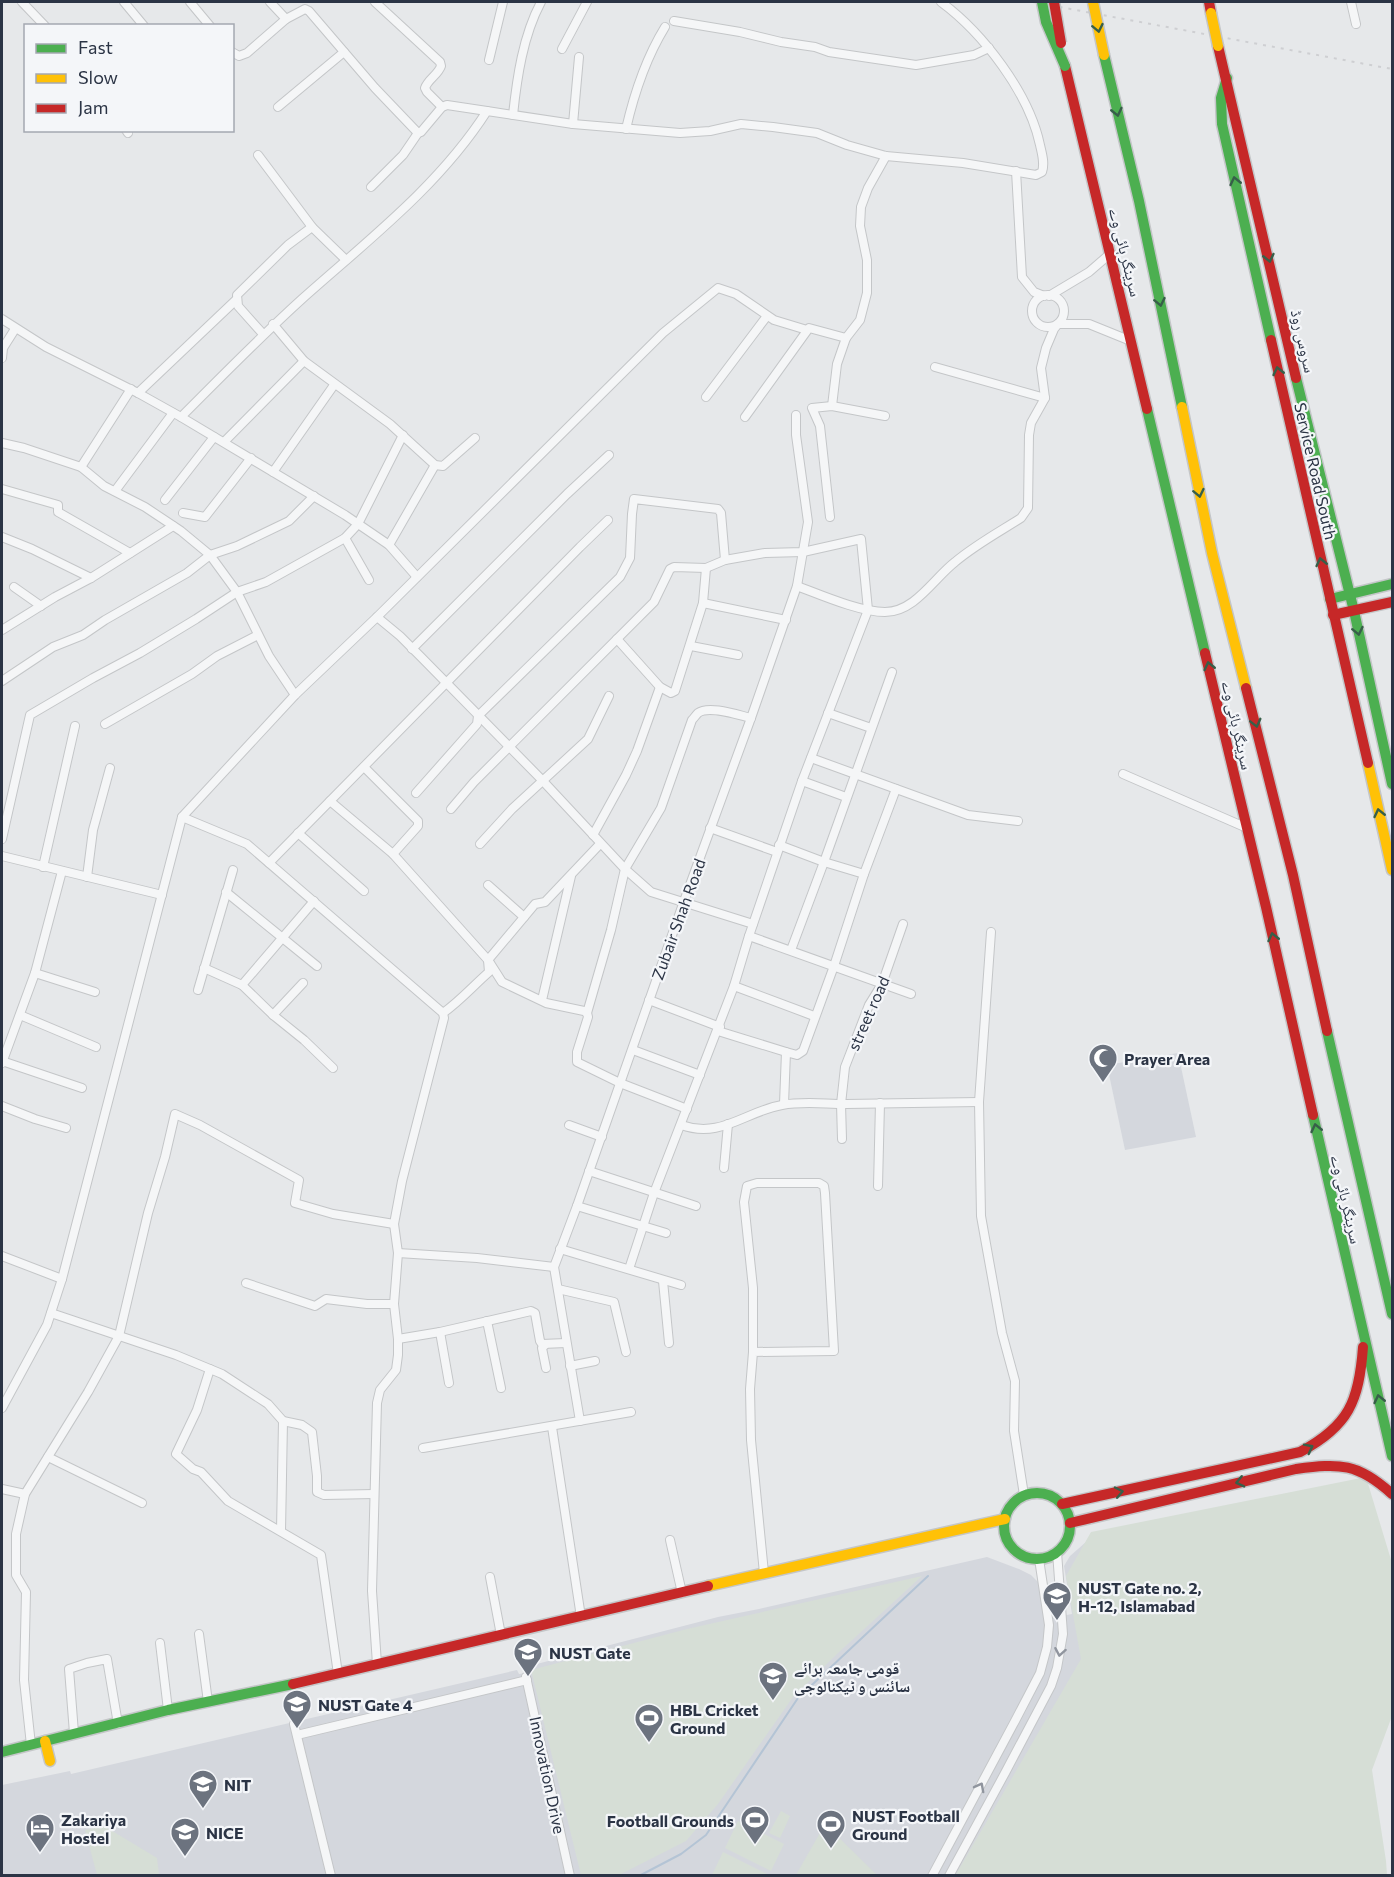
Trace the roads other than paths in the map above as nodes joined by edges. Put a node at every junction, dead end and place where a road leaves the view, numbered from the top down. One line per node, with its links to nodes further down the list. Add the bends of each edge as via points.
1 (22, 2): 17 (street)
2 (124, 2): 18 (street)
3 (190, 2): 19 (street)
4 (270, 2): 15 (street)
5 (375, 2): 31 (street, via 440,62 440,70 425,88)
6 (503, 2): 27 (street)
7 (541, 2): 33 (street, via 530,21)
8 (587, 2): 23 (street)
9 (941, 2): 22 (street)
10 (1042, 2): 28 (main road, bridge)
11 (1054, 2): 28 (main road, سرینگر ہائی وے, bridge)
12 (1093, 2): 240 (main road, سرینگر ہائی وے, one-way to 240, bridge, via 1212,553 1293,875)
13 (1209, 2): 29 (main road, سروس روڈ, bridge)
14 (1351, 2): 20 (street)
15 (286, 19): 24 (street, via 300,10 309,11); 25 (street, via 247,53)
16 (674, 21): 22 (street, via 916,65 974,55)
17 (43, 24)
18 (142, 24)
19 (208, 24)
20 (1356, 24)
21 (665, 27): 35 (street, via 653,46)
22 (989, 48): 39 (street, via 1023,98 1039,137 1042,172 1036,175)
23 (562, 49)
24 (344, 52): 30 (street); 36 (street)
25 (234, 53)
26 (579, 57): 34 (street)
27 (489, 60)
28 (1065, 66): 42 (main road, سرینگر ہائی وے)
29 (1227, 78): 102 (main road, سروس روڈ, one-way to 102); 103 (main road, Service Road South, one-way to 29, via 1220,116 1220,94)
30 (278, 106)
31 (442, 107): 32 (street); 36 (street)
32 (487, 111): 33 (street); 43 (street, via 438,175)
33 (513, 115): 34 (street)
34 (573, 124): 35 (street)
35 (627, 129): 38 (street, via 680,133 741,124 762,126 818,133)
36 (418, 133): 40 (street, via 403,155)
37 (258, 155): 41 (street)
38 (886, 156): 39 (street); 53 (street, via 861,207 867,293 860,320)
39 (1016, 171): 44 (street, via 1022,278 1034,292)
40 (370, 187)
41 (312, 227): 43 (street); 45 (street, via 267,265)
42 (1111, 253): 44 (street, via 1089,272); 54 (main road, سرینگر ہائی وے)
43 (346, 260): 48 (street)
44 (1046, 296): 49 (street, via 1062,303 1063,318); 49 (street, via 1034,305 1034,318 1044,327)
45 (237, 299): 52 (street, via 237,306); 59 (street)
46 (767, 316): 51 (street); 60 (street); 95 (street, via 736,294 718,288 663,333)
47 (2, 319): 50 (street)
48 (273, 324): 52 (street); 56 (street)
49 (1058, 324): 54 (street, via 1089,324); 61 (street, via 1041,368)
50 (15, 329): 55 (street, via 3,348); 59 (street)
51 (807, 330): 53 (street); 67 (street)
52 (263, 334): 66 (street)
53 (846, 338): 62 (street, via 837,364)
54 (1132, 342): 147 (main road, سرینگر ہائی وے, one-way to 54)
55 (2, 358)
56 (304, 361): 58 (street); 71 (street)
57 (935, 368): 61 (street)
58 (334, 385): 68 (street); 77 (street)
59 (135, 391): 63 (street); 76 (street)
60 (706, 397)
61 (1045, 398): 107 (street, via 1031,423 1028,508 1021,518 955,561 913,602 886,612)
62 (832, 406): 65 (street); 83 (street, via 812,408 820,426)
63 (172, 413): 66 (street); 79 (street)
64 (796, 415): 90 (street, Zubair Shah Road, via 808,522)
65 (885, 416)
66 (181, 417): 69 (street)
67 (746, 417)
68 (403, 435): 75 (street); 85 (street)
69 (214, 437): 71 (street); 81 (street)
70 (475, 438): 75 (street, via 443,466)
71 (224, 442): 74 (street)
72 (2, 444): 76 (street)
73 (609, 455): 116 (street)
74 (250, 458): 77 (street); 82 (street, via 205,517)
75 (435, 465): 89 (street)
76 (81, 467): 79 (street)
77 (273, 472): 80 (street)
78 (2, 489): 91 (street, via 58,505 58,512)
79 (114, 491): 86 (street)
80 (314, 496): 85 (street); 92 (street, via 289,521)
81 (165, 500)
82 (183, 513)
83 (830, 518)
84 (608, 520): 120 (street)
85 (358, 524): 88 (street); 89 (street)
86 (173, 526): 91 (street); 92 (street)
87 (2, 537): 96 (street)
88 (345, 537): 97 (street); 101 (street, via 266,582)
89 (389, 545): 95 (street)
90 (803, 552): 93 (street); 99 (street, Zubair Shah Road); 107 (street, via 861,539)
91 (130, 553): 96 (street)
92 (210, 555): 101 (street); 119 (street, via 187,573 83,635 53,647)
93 (725, 560): 94 (street); 125 (street, via 718,509 634,500 630,558 620,577)
94 (706, 568): 105 (street); 114 (street, via 670,569 654,602)
95 (417, 577): 110 (street)
96 (91, 578): 106 (street)
97 (369, 580)
98 (1392, 584): 102 (main road)
99 (797, 586): 107 (street); 111 (street, Zubair Shah Road)
100 (14, 587): 106 (street)
101 (237, 592): 113 (street); 150 (street, via 30,716)
102 (1350, 595): 103 (main road); 108 (main road, سروس روڈ)
103 (1330, 599): 109 (main road, Service Road South)
104 (1392, 602): 108 (main road)
105 (703, 603): 111 (street); 115 (street)
106 (41, 606): 112 (street)
107 (868, 610): 124 (street)
108 (1354, 611): 109 (main road); 138 (main road, سروس روڈ, one-way to 138)
109 (1333, 615): 161 (main road, Service Road South, one-way to 109)
110 (376, 618): 116 (street); 122 (street)
111 (786, 620): 126 (street, Zubair Shah Road)
112 (2, 630)
113 (258, 635): 122 (street); 127 (street)
114 (617, 639): 121 (street); 130 (street)
115 (691, 646): 117 (street); 121 (street, via 675,691)
116 (412, 649): 120 (street)
117 (738, 655)
118 (892, 672): 129 (street)
119 (2, 681)
120 (446, 682): 125 (street); 133 (street)
121 (660, 687): 149 (street, via 638,751)
122 (295, 695): 144 (street)
123 (609, 696): 136 (street, via 588,739)
124 (828, 713): 129 (street); 131 (street)
125 (478, 716): 130 (street); 140 (street, via 477,724)
126 (751, 718): 146 (street, Zubair Shah Road); 159 (street, via 706,710 692,720 661,808)
127 (105, 724)
128 (75, 726): 158 (street)
129 (871, 728): 135 (street)
130 (509, 747): 136 (street); 143 (street)
131 (811, 758): 135 (street); 137 (street)
132 (110, 768): 165 (street, via 93,831)
133 (364, 768): 142 (street); 154 (street, via 418,821 418,826)
134 (1123, 774): 147 (street)
135 (854, 775): 139 (street); 141 (street)
136 (543, 780): 149 (street); 151 (street)
137 (802, 781): 141 (street); 153 (street)
138 (1392, 782)
139 (896, 789): 145 (street, via 968,814); 163 (street)
140 (416, 793)
141 (846, 797): 156 (street)
142 (330, 801): 148 (street); 154 (street)
143 (451, 809)
144 (182, 818): 157 (street, via 247,844); 169 (street)
145 (1018, 821)
146 (710, 828): 153 (street); 171 (street, Zubair Shah Road)
147 (1247, 828): 244 (main road, سرینگر ہائی وے, one-way to 147)
148 (298, 833): 157 (street); 167 (street)
149 (593, 835): 152 (street)
150 (2, 839)
151 (480, 844)
152 (600, 844): 159 (street); 164 (street)
153 (778, 848): 156 (street); 173 (street)
154 (393, 854): 179 (street)
155 (2, 856): 158 (street)
156 (824, 862): 163 (street); 178 (street)
157 (268, 863): 170 (street)
158 (43, 867): 162 (street)
159 (625, 869): 171 (street, via 651,892); 194 (street)
160 (233, 870): 168 (street)
161 (1392, 870)
162 (62, 871): 165 (street); 183 (street)
163 (864, 874): 181 (street)
164 (571, 875): 172 (street, via 545,902 535,904); 191 (street)
165 (87, 877): 169 (street)
166 (488, 885): 172 (street)
167 (364, 891)
168 (226, 892): 177 (street); 182 (street)
169 (162, 895): 233 (street)
170 (314, 901): 177 (street); 193 (street)
171 (683, 903): 173 (street); 192 (street, Zubair Shah Road)
172 (524, 916): 179 (street)
173 (753, 924): 176 (street)
174 (903, 924): 185 (street, street road)
175 (991, 932): 207 (street)
176 (749, 936): 178 (street); 187 (street)
177 (282, 938): 180 (street); 186 (street)
178 (791, 950): 181 (street)
179 (488, 960): 191 (street, via 502,982); 193 (street, via 489,972)
180 (318, 966)
181 (834, 966): 185 (street); 197 (street)
182 (204, 968): 186 (street); 188 (street)
183 (35, 973): 189 (street); 195 (street)
184 (303, 983): 196 (street)
185 (882, 984): 190 (street); 210 (street, street road, via 869,1005 845,1067)
186 (242, 985): 196 (street)
187 (734, 986): 197 (street); 198 (street)
188 (198, 990)
189 (95, 992)
190 (911, 994)
191 (542, 1000): 194 (street)
192 (649, 1000): 198 (street); 200 (street, Zubair Shah Road)
193 (443, 1013): 225 (street)
194 (587, 1013): 205 (street, via 577,1062)
195 (20, 1015): 199 (street); 202 (street)
196 (273, 1016): 203 (street)
197 (814, 1016): 201 (street, via 803,1051)
198 (719, 1029): 201 (street); 204 (street)
199 (96, 1047)
200 (633, 1050): 204 (street); 205 (street, Zubair Shah Road)
201 (786, 1052): 209 (street)
202 (2, 1062): 206 (street)
203 (333, 1068)
204 (700, 1075): 212 (street)
205 (620, 1083): 212 (street); 217 (street, Zubair Shah Road)
206 (82, 1088)
207 (979, 1102): 208 (street); 269 (street, via 981,1215 1002,1334 1015,1381 1014,1431)
208 (880, 1103): 210 (street); 221 (street)
209 (784, 1104): 210 (street); 213 (street)
210 (842, 1104): 218 (street, street road)
211 (2, 1106): 216 (street)
212 (687, 1108): 215 (street)
213 (728, 1124): 215 (street, via 698,1130); 219 (street)
214 (569, 1125): 217 (street)
215 (681, 1125): 222 (street)
216 (66, 1128)
217 (602, 1137): 220 (street, Zubair Shah Road)
218 (842, 1139)
219 (724, 1168)
220 (589, 1172): 222 (street); 223 (street, Zubair Shah Road)
221 (878, 1186)
222 (654, 1194): 224 (street); 226 (street)
223 (578, 1206): 226 (street); 228 (street, Zubair Shah Road)
224 (696, 1206)
225 (394, 1224): 229 (street); 243 (street, via 295,1203 299,1180 175,1114)
226 (642, 1225): 227 (street); 232 (street)
227 (666, 1233)
228 (560, 1249): 231 (street, Zubair Shah Road); 232 (street)
229 (398, 1253): 231 (street); 238 (street)
230 (2, 1256): 233 (street)
231 (554, 1267): 237 (street, Zubair Shah Road)
232 (629, 1269): 234 (street)
233 (62, 1279): 239 (street)
234 (663, 1281): 236 (street); 247 (street)
235 (246, 1283): 238 (street, via 315,1306 326,1299)
236 (681, 1286)
237 (558, 1289): 246 (street, Zubair Shah Road); 249 (street, via 615,1302)
238 (394, 1304): 245 (street)
239 (51, 1313): 243 (street); 257 (street)
240 (1392, 1314)
241 (487, 1321): 242 (street); 248 (street, via 531,1311 535,1313 540,1341); 256 (street)
242 (440, 1332): 245 (street); 255 (street)
243 (119, 1336): 254 (street); 264 (street)
244 (1364, 1336): 263 (main road, سرینگر ہائی وے, one-way to 244); 271 (main road, one-way to 244, via 1314,1446 1328,1436 1353,1406)
245 (398, 1339): 267 (street, via 396,1370 380,1390 376,1403)
246 (566, 1343): 248 (street); 252 (street, Zubair Shah Road)
247 (669, 1343)
248 (545, 1345): 253 (street, via 542,1348)
249 (626, 1352)
250 (753, 1353): 250 (street, via 834,1351 825,1193 819,1183 747,1186 744,1202 753,1288); 278 (street, via 751,1440)
251 (595, 1361): 252 (street)
252 (570, 1366): 260 (street, Zubair Shah Road)
253 (546, 1368)
254 (210, 1369): 259 (street, via 268,1404); 274 (street, via 197,1410 176,1454 201,1472 228,1501)
255 (449, 1383)
256 (501, 1388)
257 (2, 1408)
258 (631, 1412): 260 (street)
259 (283, 1421): 267 (street, via 312,1432 317,1492 324,1496); 274 (street)
260 (580, 1421): 261 (street)
261 (552, 1426): 262 (street); 281 (street)
262 (423, 1448)
263 (1392, 1456)
264 (48, 1457): 266 (street); 270 (street)
265 (2, 1489): 266 (street)
266 (25, 1494): 294 (street, via 16,1534 16,1575 26,1592 24,1680)
267 (374, 1494): 285 (street, via 372,1591)
268 (1392, 1494): 273 (main road, one-way to 273, via 1359,1470 1324,1465)
269 (1024, 1495): 271 (main road, via 1045,1493); 272 (main road, via 1008,1509)
270 (142, 1503)
271 (1062, 1504): 273 (main road)
272 (1005, 1519): 277 (main road, via 1006,1539 1011,1546 1023,1556); 278 (main road)
273 (1070, 1523): 276 (main road, via 1069,1534)
274 (281, 1531): 286 (street, via 321,1555)
275 (670, 1540): 280 (street)
276 (1057, 1552): 277 (main road); 298 (street, one-way to 298, via 1063,1634 1058,1668)
277 (1039, 1559): 297 (street, one-way to 277, via 1045,1658 1049,1625)
278 (764, 1573): 280 (main road)
279 (490, 1577): 283 (street)
280 (682, 1593): 281 (main road)
281 (581, 1617): 283 (main road)
282 (199, 1634): 287 (street)
283 (501, 1635): 285 (main road)
284 (160, 1643): 288 (street)
285 (377, 1664): 286 (main road)
286 (338, 1674): 287 (main road)
287 (208, 1702): 288 (main road)
288 (168, 1710): 289 (main road)
289 (118, 1724): 291 (main road); 291 (street, via 107,1659 87,1663 69,1669)
290 (294, 1724): 292 (street)
291 (74, 1733): 293 (main road)
292 (297, 1735): 299 (street); 300 (street, Innovation Drive, via 526,1678)
293 (45, 1741): 294 (main road); 296 (main road)
294 (31, 1745): 295 (main road)
295 (2, 1752)
296 (50, 1761)
297 (956, 1833): 298 (street); 301 (street)
298 (968, 1839): 302 (street)
299 (330, 1875)
300 (570, 1875)
301 (932, 1875)
302 (949, 1875)

